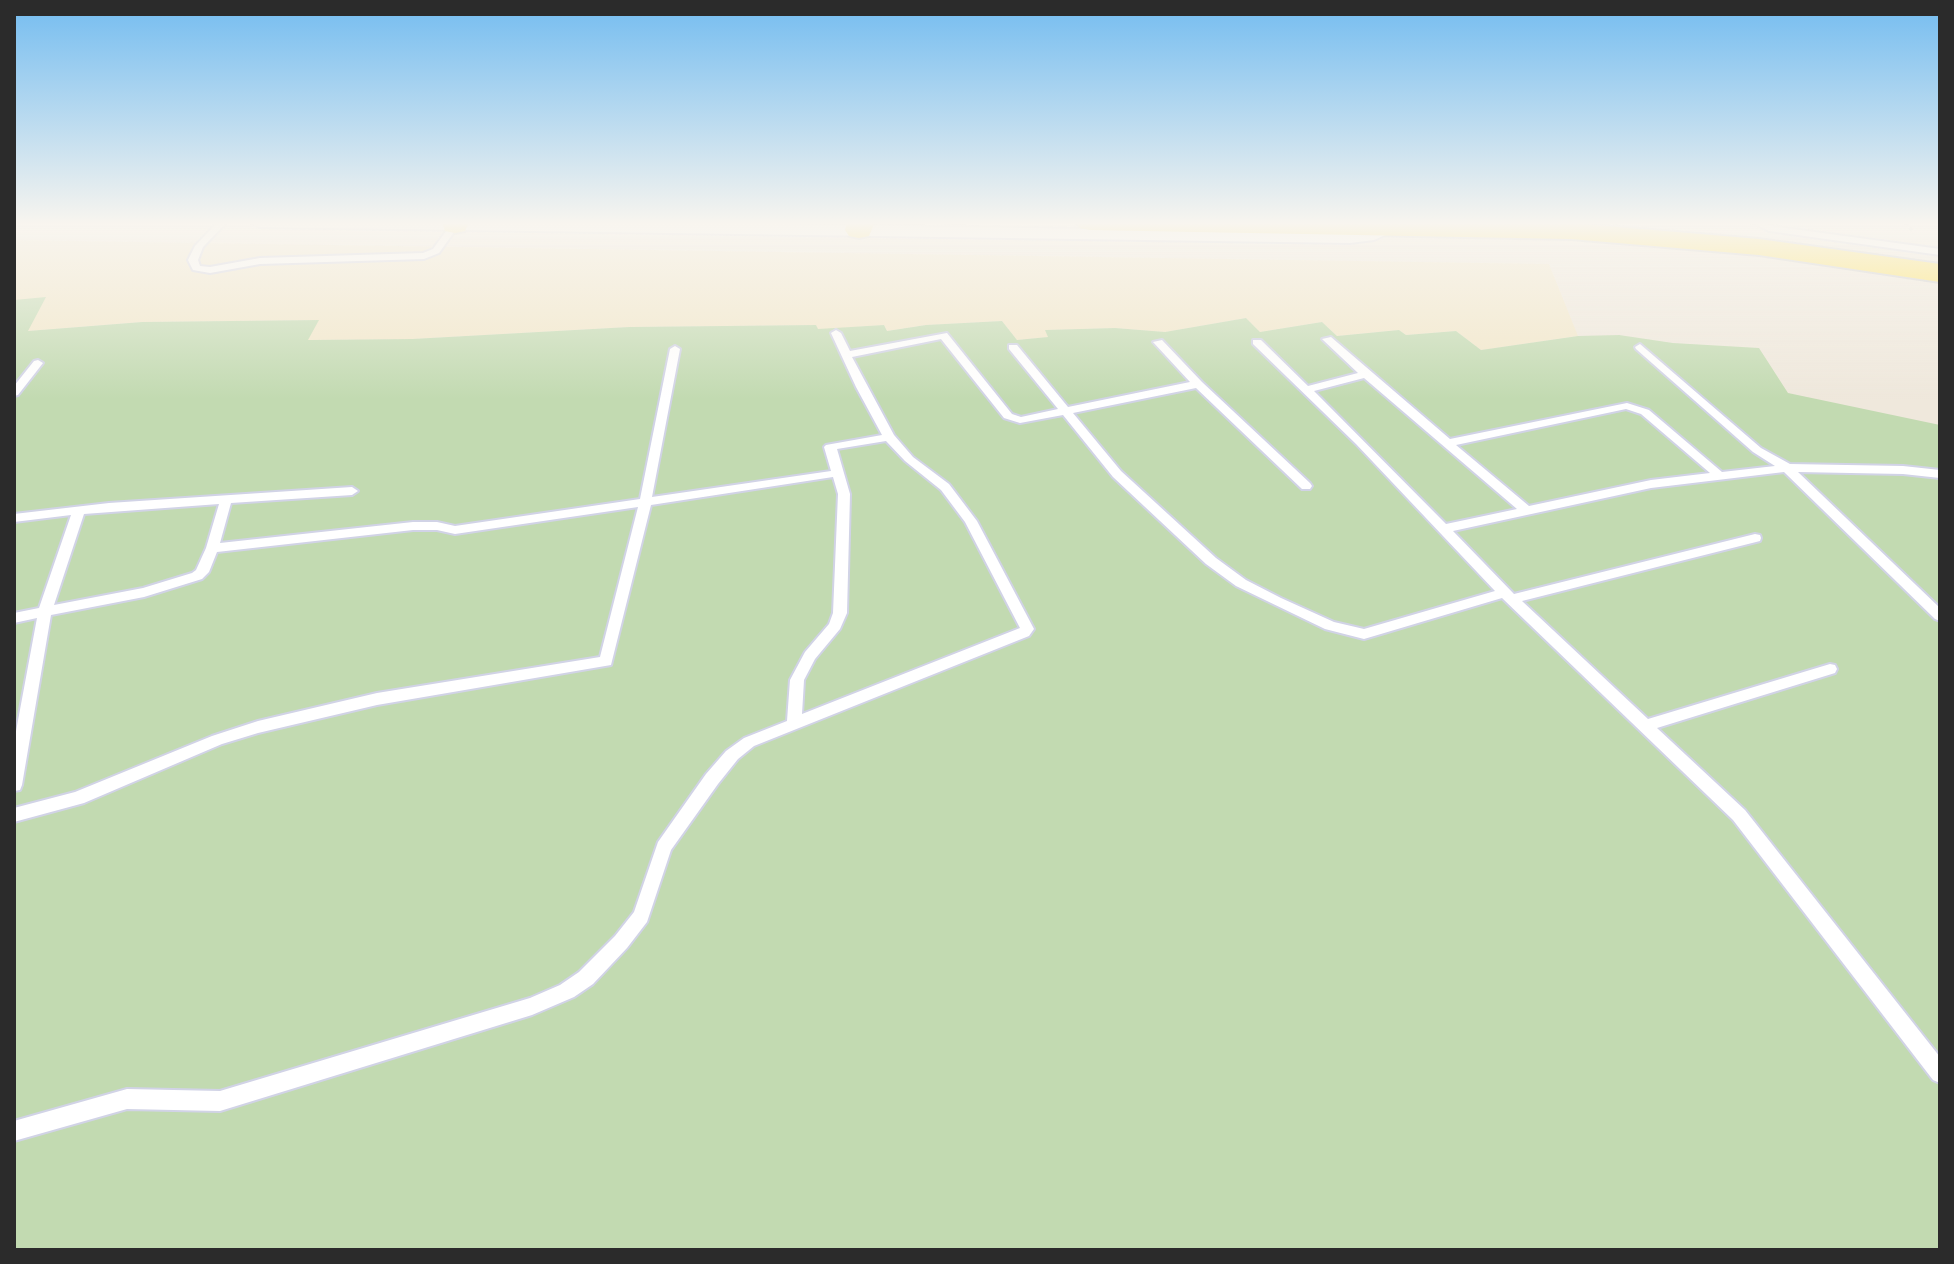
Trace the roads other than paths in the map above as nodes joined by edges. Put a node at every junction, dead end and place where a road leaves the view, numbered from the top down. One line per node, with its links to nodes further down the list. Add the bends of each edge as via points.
1 (836, 333): 8 (lane)
2 (1327, 339): 10 (lane)
3 (1158, 342): 11 (lane)
4 (1257, 342): 12 (lane)
5 (1013, 347): 14 (lane)
6 (1640, 347): 17 (lane, via 1757,450)
7 (675, 349): 24 (lane)
8 (846, 355): 14 (lane, via 943,335 1008,416 1020,420); 15 (lane)
9 (38, 363): 13 (lane)
10 (1366, 374): 12 (lane); 16 (lane)
11 (1198, 384): 14 (lane); 21 (lane)
12 (1308, 389): 28 (lane)
13 (14, 393)
14 (1063, 411): 31 (lane, via 1117,474 1211,561 1241,583 1330,626 1364,634)
15 (889, 437): 18 (lane, via 830,447); 36 (lane, via 963,509 1027,629)
16 (1448, 443): 20 (lane, via 1627,406 1645,412); 26 (lane)
17 (1787, 468): 19 (lane); 20 (lane); 33 (lane)
18 (839, 473): 24 (lane); 36 (lane, via 844,494 840,613 797,680)
19 (1940, 474)
20 (1720, 476): 26 (lane, via 1651,484)
21 (1306, 486)
22 (352, 491): 23 (lane)
23 (226, 500): 25 (lane); 30 (lane)
24 (645, 503): 30 (lane, via 455,530 413,526); 39 (lane, via 606,661 391,696 258,727 92,793)
25 (79, 511): 27 (lane); 32 (lane)
26 (1528, 512): 28 (lane)
27 (14, 518)
28 (1443, 529): 31 (lane)
29 (1755, 538): 31 (lane)
30 (212, 548): 32 (lane, via 202,572 188,580)
31 (1508, 596): 37 (lane)
32 (45, 612): 34 (lane); 38 (lane)
33 (1940, 616)
34 (14, 618)
35 (1830, 669): 37 (lane)
36 (794, 724): 41 (lane, via 749,742 732,755 664,847 641,916 604,960 567,991 220,1101 127,1099)
37 (1645, 726): 40 (lane, via 1746,823)
38 (14, 785)
39 (14, 815)
40 (1940, 1073)
41 (14, 1131)

